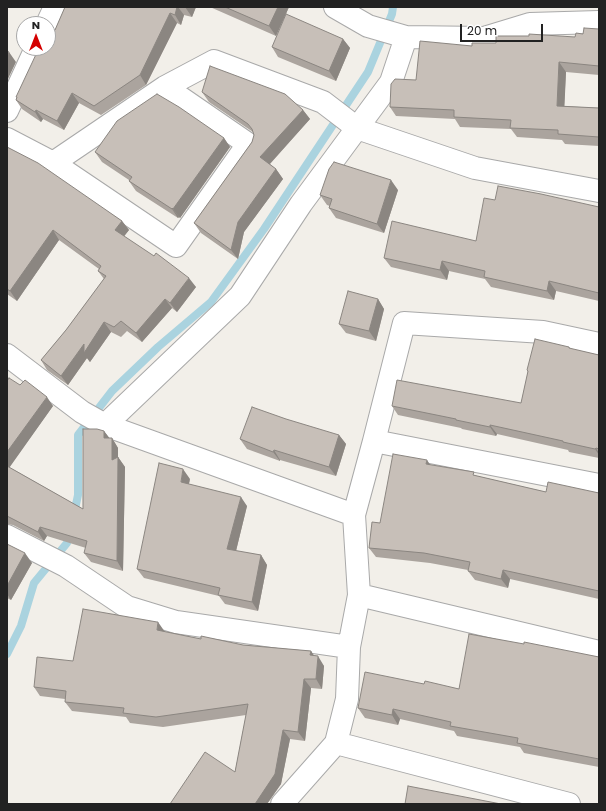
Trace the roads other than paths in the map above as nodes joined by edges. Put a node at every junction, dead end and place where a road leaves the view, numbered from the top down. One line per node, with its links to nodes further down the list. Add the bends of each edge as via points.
1 (335, 7): 3 (street, via 368,26)
2 (599, 22): 3 (street, via 530,24 484,38)
3 (406, 37): 7 (street, via 391,82)
4 (32, 56): 6 (street)
5 (165, 88): 7 (street, via 214,61 323,102); 9 (street); 9 (street, via 248,144 176,246)
6 (7, 111)
7 (357, 128): 10 (street, via 475,168); 13 (street, via 301,204 240,296)
8 (7, 139): 9 (street)
9 (53, 163)
10 (599, 191)
11 (599, 344): 14 (street, via 543,332 404,323)
12 (7, 355): 13 (street, via 78,409)
13 (103, 424): 16 (street)
14 (374, 441): 15 (street); 16 (street)
15 (599, 485)
16 (354, 515): 18 (street)
17 (7, 536): 19 (street, via 66,566 127,608 176,622)
18 (359, 594): 19 (street); 20 (street)
19 (349, 647): 21 (street, via 347,700)
20 (599, 652)
21 (336, 743): 22 (street); 23 (street)
22 (282, 804)
23 (569, 804)

